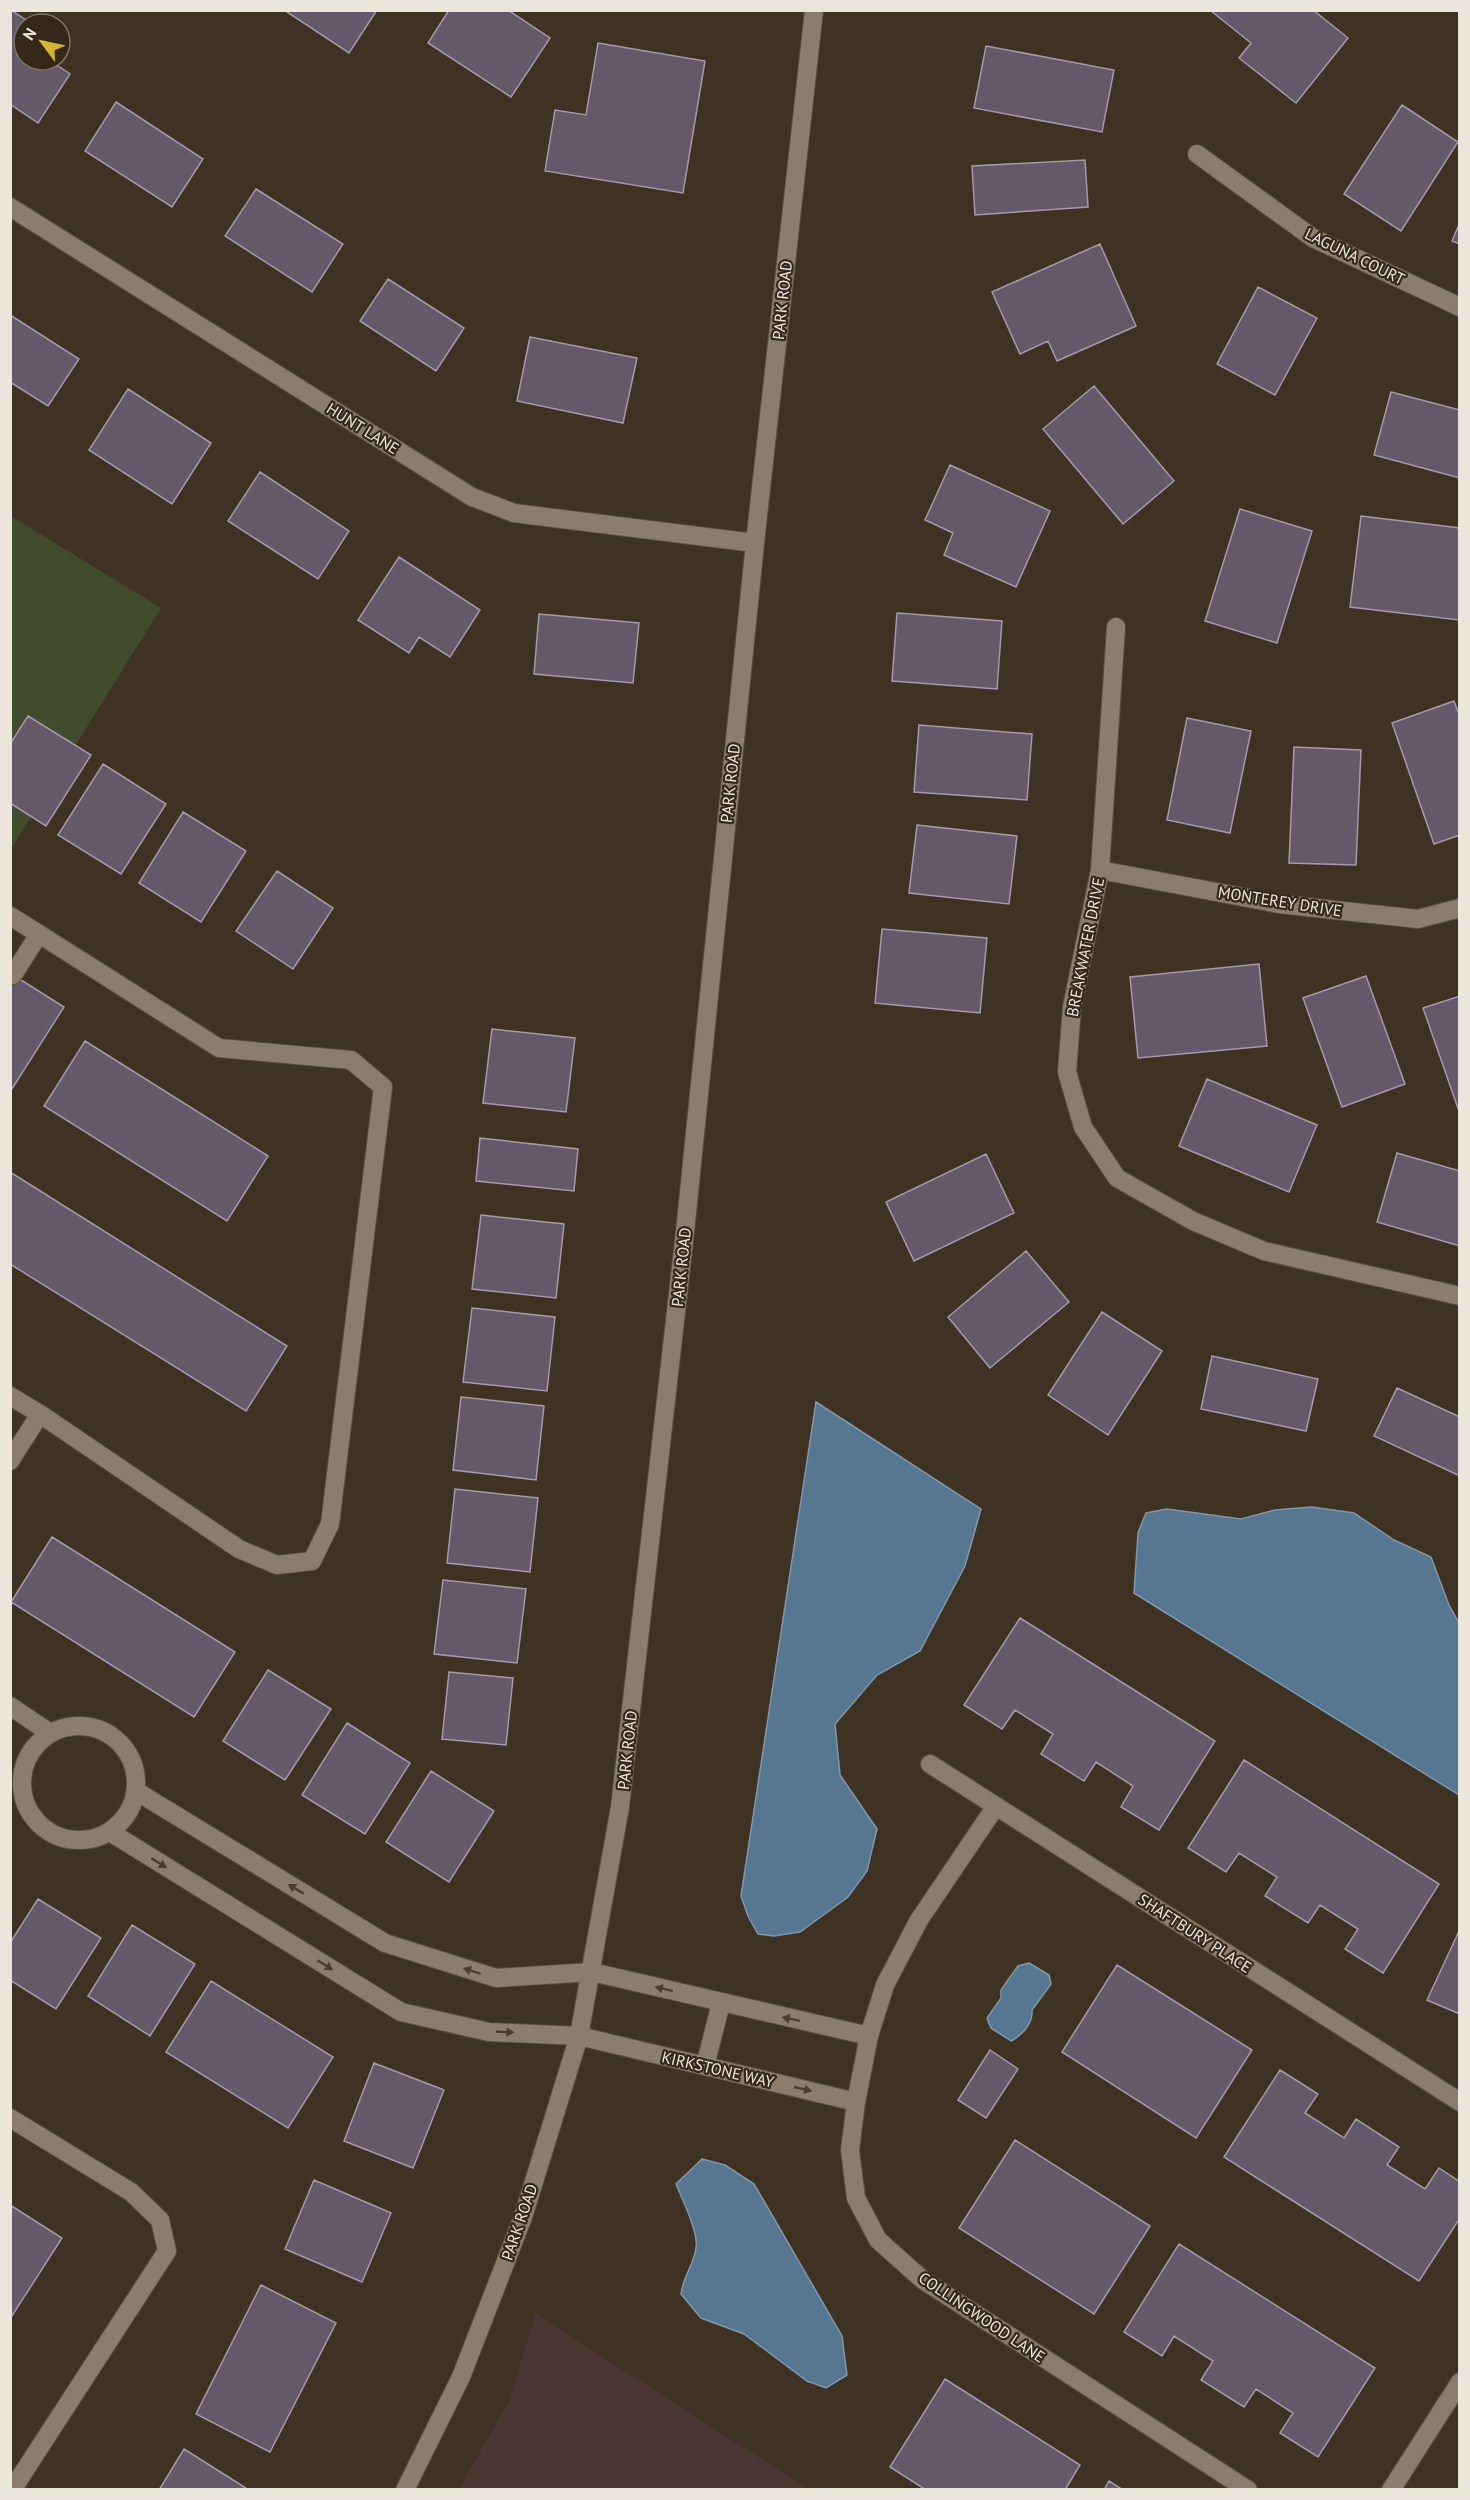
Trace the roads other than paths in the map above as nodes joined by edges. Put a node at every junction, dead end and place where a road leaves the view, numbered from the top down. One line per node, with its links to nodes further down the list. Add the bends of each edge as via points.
1 (814, 10): 5 (street, PARK ROAD)
2 (1197, 154): 4 (street, LAGUNA COURT, via 1312,238)
3 (10, 207): 5 (street, HUNT LANE, via 472,497 514,513)
4 (1460, 307)
5 (754, 543): 23 (street, PARK ROAD, via 687,1220 626,1760)
6 (1116, 627): 7 (street, BREAKWATER DRIVE)
7 (1100, 870): 8 (street, MONTEREY DRIVE, via 1279,904 1418,920); 12 (street, BREAKWATER DRIVE, via 1072,1008 1067,1072 1083,1127 1117,1178 1193,1221 1264,1251)
8 (1460, 908)
9 (10, 916): 10 (street)
10 (39, 934): 11 (street); 14 (street, via 219,1048 351,1060 383,1087 330,1524 312,1561 276,1565 239,1549)
11 (13, 975)
12 (1460, 1296)
13 (10, 1396): 14 (street)
14 (40, 1414): 15 (street)
15 (10, 1461)
16 (10, 1706): 17 (street)
17 (50, 1733): 19 (street); 20 (street, via 67,1726 86,1725 118,1740 130,1755)
18 (930, 1764): 21 (street, SHAFTBURY PLACE)
19 (16, 1769): 22 (street, via 28,1810 39,1825 74,1840)
20 (136, 1791): 22 (street, via 132,1807); 23 (street, one-way to 20, via 496,1978 385,1943)
21 (996, 1806): 26 (street, COLLINGWOOD LANE, via 919,1920 885,1985); 29 (street, SHAFTBURY PLACE)
22 (110, 1832): 25 (street, KIRKSTONE WAY, one-way to 25, via 401,2012 489,2032)
23 (592, 1972): 24 (street, one-way to 23); 25 (street, PARK ROAD)
24 (721, 2003): 26 (street, one-way to 24); 27 (street)
25 (579, 2036): 27 (street, KIRKSTONE WAY); 33 (street, PARK ROAD, via 519,2228 461,2377)
26 (868, 2036): 28 (street, COLLINGWOOD LANE)
27 (705, 2066): 28 (street, KIRKSTONE WAY, one-way to 28)
28 (856, 2102): 34 (street, COLLINGWOOD LANE, via 850,2150 856,2199 878,2240 923,2280)
29 (1460, 2102)
30 (10, 2118): 32 (street, via 131,2192 160,2220 166,2251)
31 (1460, 2382): 35 (street)
32 (12, 2490)
33 (405, 2490)
34 (1248, 2490)
35 (1391, 2490)

